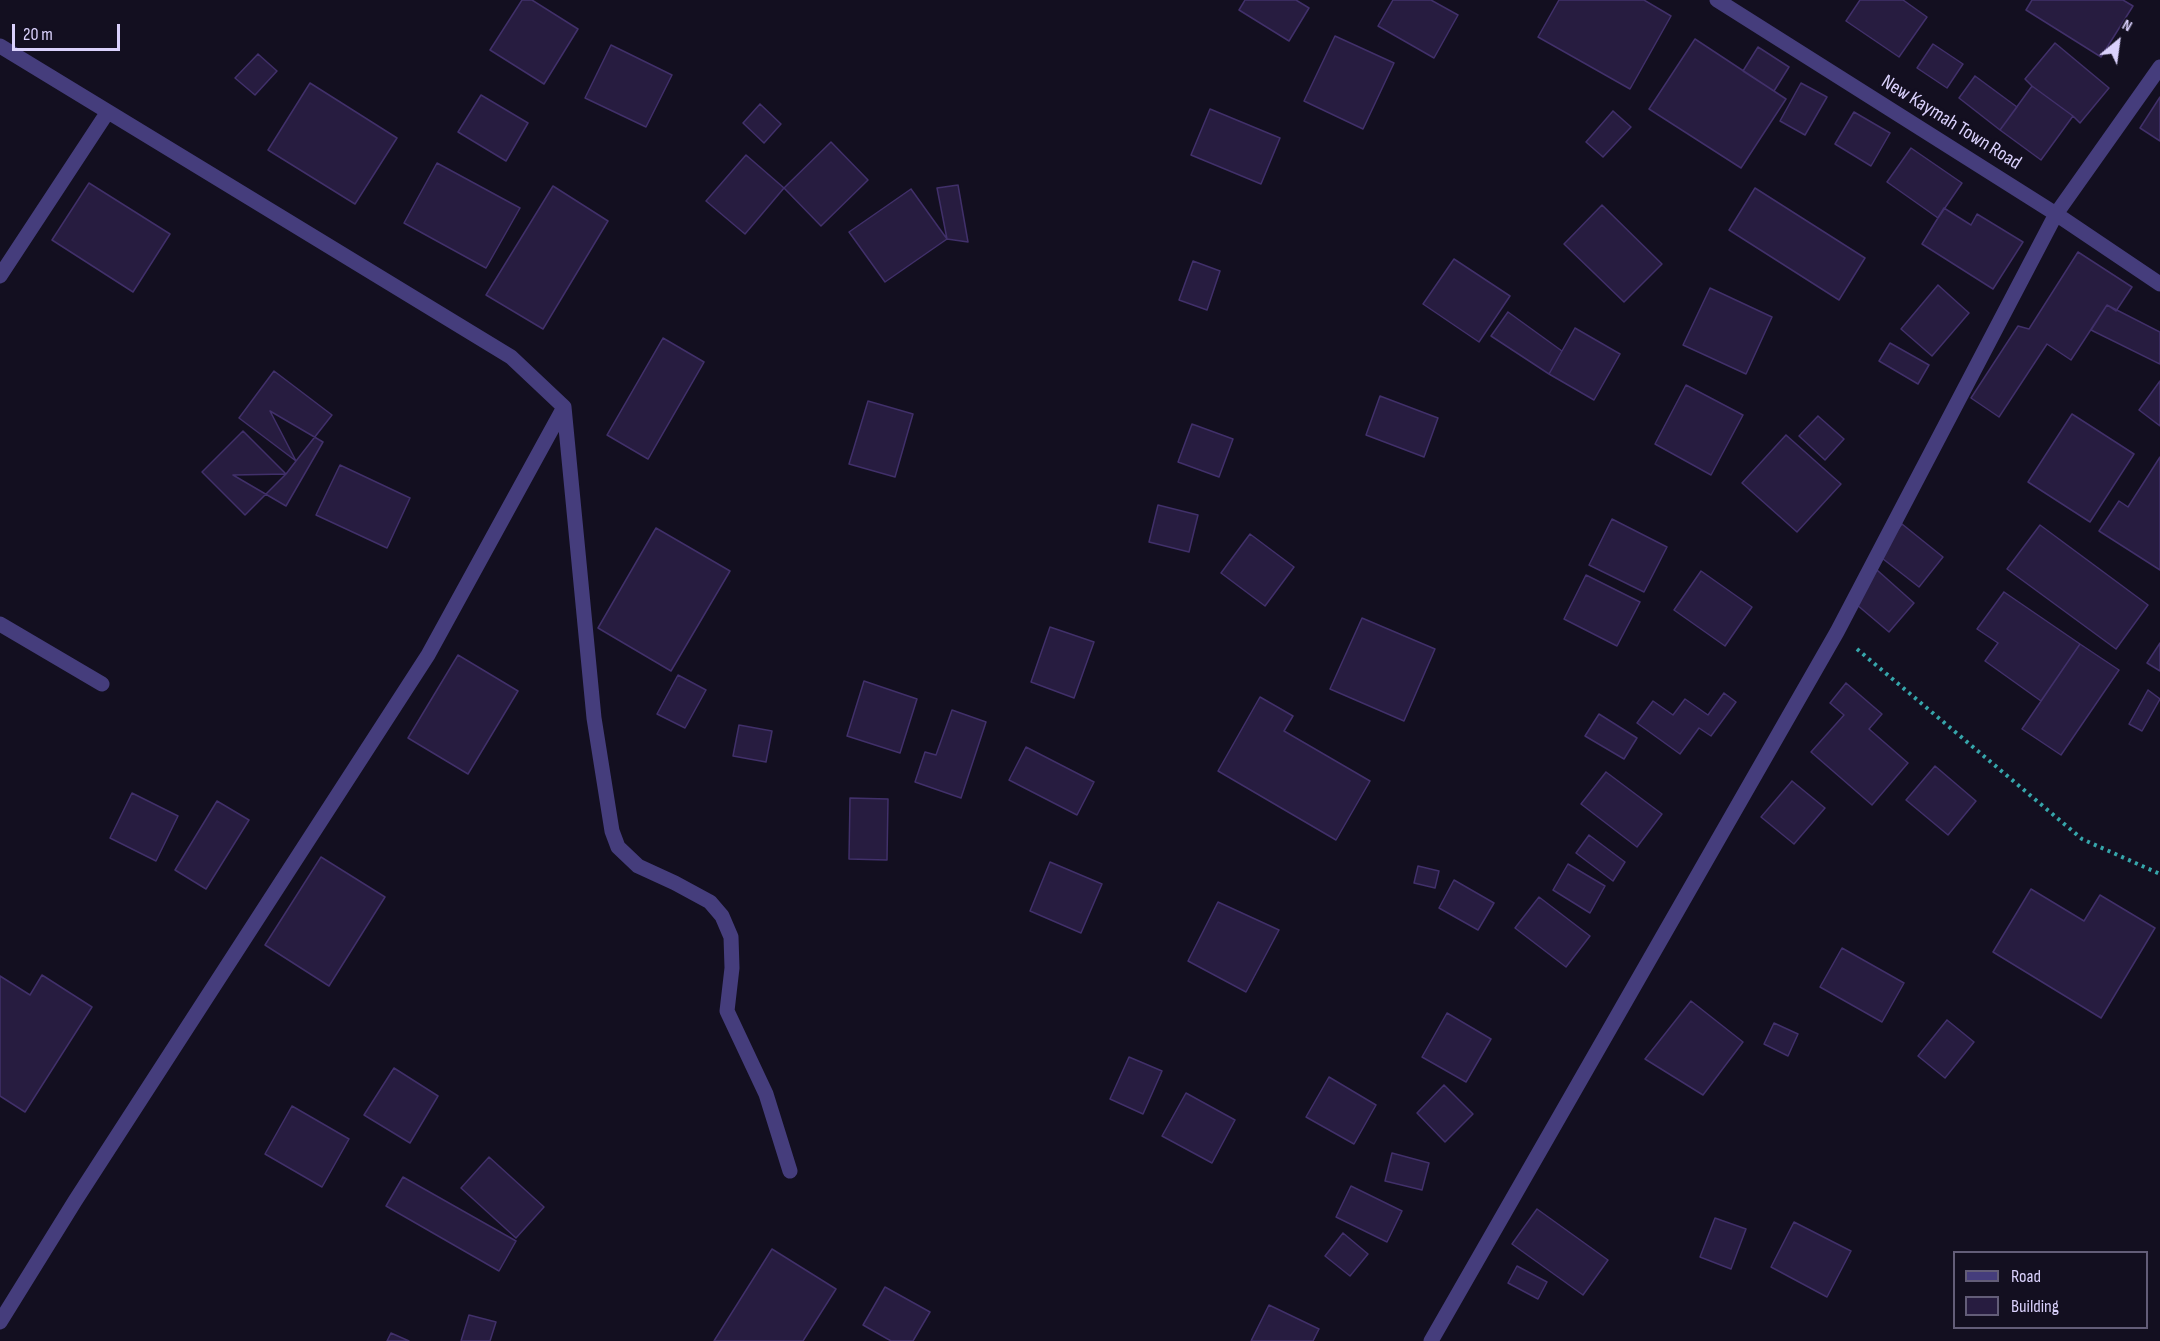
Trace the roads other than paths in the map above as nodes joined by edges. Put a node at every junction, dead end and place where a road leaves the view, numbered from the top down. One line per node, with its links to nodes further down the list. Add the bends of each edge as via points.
1 (1717, 0): 5 (street, New Kaymah Town Road)
2 (0, 46): 4 (street)
3 (2160, 67): 5 (street)
4 (107, 113): 6 (street); 8 (street, via 511,357)
5 (2056, 214): 7 (street, New Kaymah Town Road); 13 (street, via 1837,632)
6 (0, 276)
7 (2160, 284)
8 (564, 407): 11 (street, via 594,718 612,831 618,847 638,866 710,902 722,916 731,937 727,1011 766,1094); 12 (street, via 428,655)
9 (0, 624): 10 (street)
10 (102, 684)
11 (790, 1171)
12 (0, 1322)
13 (1431, 1341)

